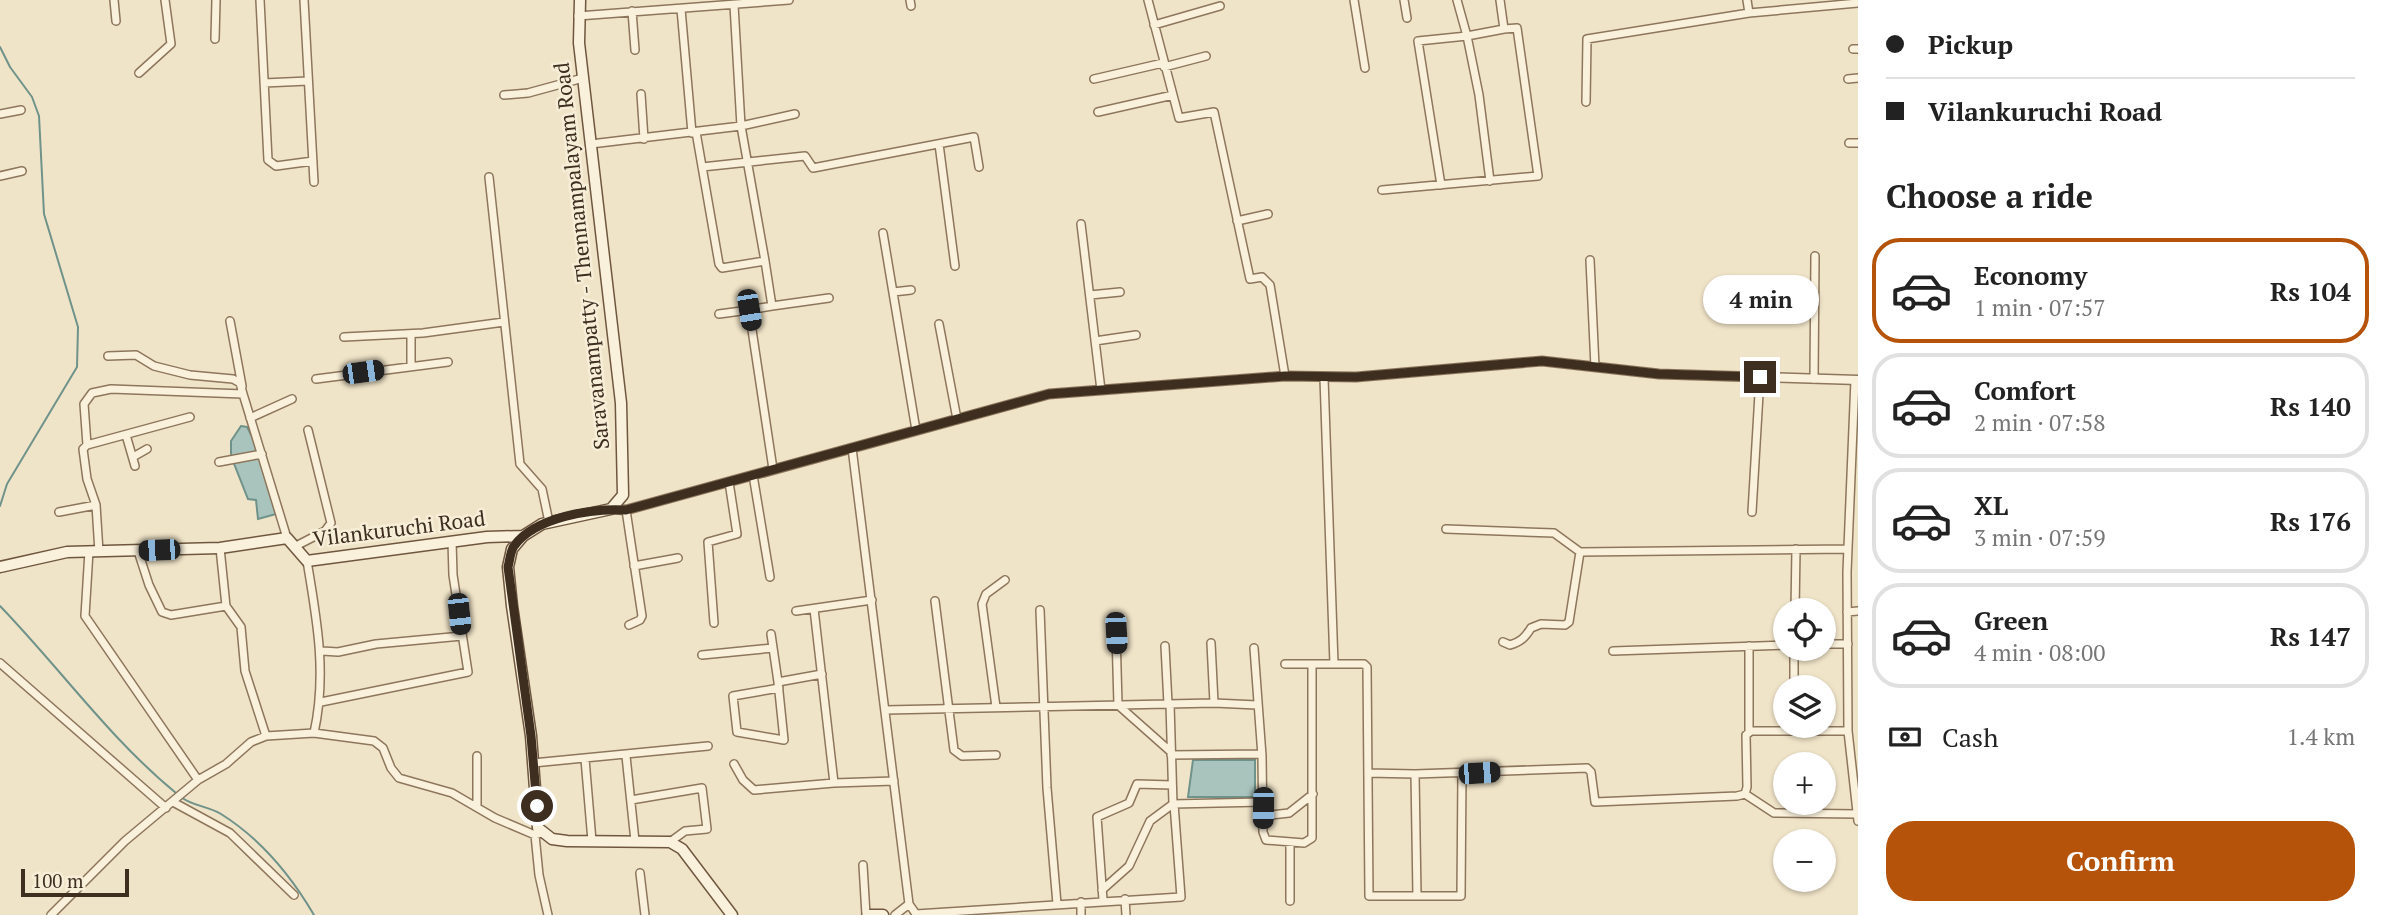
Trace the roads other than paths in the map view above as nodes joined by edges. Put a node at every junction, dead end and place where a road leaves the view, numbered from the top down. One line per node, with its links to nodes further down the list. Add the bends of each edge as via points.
1 (114, 0): 23 (street)
2 (165, 0): 32 (street, via 172,44)
3 (216, 0): 27 (street)
4 (260, 0): 38 (street)
5 (304, 0): 37 (street)
6 (580, 0): 21 (main road, Saravanampatty - Thennampalayam Road)
7 (789, 0): 16 (street)
8 (1148, 0): 24 (street)
9 (1354, 0): 31 (street)
10 (1404, 0): 22 (street)
11 (1457, 0): 26 (street)
12 (1510, 0): 14 (street)
13 (1747, 0): 20 (street)
14 (1500, 1): 25 (street)
15 (1858, 4): 20 (street)
16 (734, 5): 18 (street); 47 (street)
17 (1220, 6): 24 (street)
18 (681, 9): 19 (street); 48 (street)
19 (632, 11): 21 (street); 28 (street)
20 (1749, 13): 42 (street, via 1587,39)
21 (578, 16): 33 (main road, Saravanampatty - Thennampalayam Road)
22 (1407, 18)
23 (116, 21)
24 (1154, 25): 30 (street)
25 (1504, 29): 26 (street); 61 (street, via 1517,28 1538,176)
26 (1467, 36): 61 (street); 63 (street, via 1418,41)
27 (215, 39)
28 (635, 50)
29 (1206, 56): 30 (street)
30 (1163, 65): 35 (street); 41 (street)
31 (1365, 68)
32 (139, 73)
33 (583, 78): 40 (street); 53 (main road, Saravanampatty - Thennampalayam Road)
34 (1858, 78): 36 (street)
35 (1094, 79)
36 (1848, 79)
37 (308, 81): 38 (street); 54 (street)
38 (264, 83): 54 (street, via 268,160 276,166)
39 (640, 94): 49 (street)
40 (504, 95)
41 (1173, 95): 44 (street); 66 (street, via 1179,118 1214,112)
42 (1586, 102)
43 (21, 110): 45 (street)
44 (1098, 112)
45 (0, 114)
46 (795, 114): 47 (street)
47 (741, 126): 48 (street); 55 (street)
48 (694, 132): 49 (street); 56 (street)
49 (644, 139): 53 (street)
50 (1849, 143): 51 (street)
51 (1858, 143)
52 (939, 144): 55 (street, via 813,168 805,156); 57 (street, via 974,137); 72 (street)
53 (591, 145): 118 (main road, Saravanampatty - Thennampalayam Road, via 621,403 622,495)
54 (313, 161): 62 (street)
55 (747, 163): 56 (street); 71 (street)
56 (702, 167): 71 (street, via 719,264 722,268)
57 (979, 167)
58 (22, 172): 59 (street)
59 (0, 176)
60 (489, 177): 82 (street)
61 (1490, 181): 63 (street)
62 (314, 182)
63 (1441, 185): 64 (street)
64 (1382, 190)
65 (1268, 214): 66 (street)
66 (1237, 221): 92 (street, via 1250,279 1262,276 1270,285)
67 (1081, 224): 76 (street)
68 (883, 233): 74 (street)
69 (1815, 256): 96 (street)
70 (1590, 260): 91 (street)
71 (765, 261): 78 (street)
72 (955, 266)
73 (912, 290): 74 (street)
74 (893, 292): 105 (street)
75 (1120, 292): 76 (street)
76 (1090, 295): 87 (street)
77 (829, 298): 78 (street)
78 (772, 306): 79 (street)
79 (749, 310): 80 (street); 114 (street)
80 (719, 314)
81 (230, 321): 99 (street)
82 (504, 323): 84 (street); 122 (street, via 520,464 542,489)
83 (939, 324): 103 (street)
84 (411, 334): 86 (street); 90 (street)
85 (1136, 335): 87 (street)
86 (344, 337)
87 (1095, 341): 98 (street)
88 (108, 356): 99 (street, via 136,355 154,366 190,375 236,380)
89 (447, 362): 90 (street)
90 (411, 366): 95 (street)
91 (1595, 367): 93 (street); 94 (street, via 1542,361)
92 (1285, 376): 94 (street); 98 (street)
93 (1760, 377): 96 (street); 121 (street)
94 (1324, 378): 167 (street)
95 (316, 379)
96 (1814, 379): 97 (street)
97 (1857, 380): 129 (street)
98 (1101, 390): 103 (street, via 1049,394)
99 (243, 394): 102 (street); 107 (street, via 111,389 92,393 84,404)
100 (292, 399): 102 (street)
101 (190, 417): 106 (street)
102 (250, 418): 110 (street)
103 (957, 419): 105 (street)
104 (308, 430): 126 (street, via 331,523 325,531)
105 (916, 430): 108 (street)
106 (126, 435): 107 (street); 111 (street)
107 (88, 445): 117 (street, via 82,453)
108 (852, 448): 114 (street); 140 (street)
109 (147, 449): 111 (street)
110 (262, 454): 112 (street); 126 (street)
111 (132, 457): 113 (street)
112 (219, 462)
113 (135, 466)
114 (773, 469): 115 (street)
115 (753, 475): 116 (street); 137 (street)
116 (729, 482): 119 (street); 148 (street, via 737,534 708,542)
117 (96, 505): 120 (street); 130 (street)
118 (611, 509): 119 (street); 122 (main road)
119 (626, 510): 136 (street)
120 (59, 512)
121 (1752, 512)
122 (549, 522): 124 (main road)
123 (1446, 529): 132 (street, via 1554,533)
124 (523, 536): 125 (main road, Vilankuruchi Road); 193 (main road, via 512,549 508,567)
125 (452, 541): 134 (main road, Vilankuruchi Road); 152 (street)
126 (291, 542): 127 (main road, Vilankuruchi Road); 134 (main road, Vilankuruchi Road)
127 (220, 548): 131 (main road, Vilankuruchi Road); 142 (street)
128 (1796, 549): 129 (street); 132 (street); 139 (street)
129 (1848, 550): 147 (street)
130 (94, 551): 131 (main road, Vilankuruchi Road); 135 (main road, Vilankuruchi Road); 198 (street, via 85,616)
131 (138, 551): 142 (street, via 162,612 171,615)
132 (1580, 552): 153 (street, via 1569,622 1541,624 1517,643)
133 (678, 558): 136 (street)
134 (307, 561): 162 (street)
135 (4, 566)
136 (634, 566): 149 (street, via 642,616)
137 (770, 577)
138 (1005, 580): 177 (street, via 986,594 982,604)
139 (1795, 598)
140 (872, 600): 143 (street); 179 (street)
141 (935, 601): 178 (street)
142 (226, 606): 185 (street, via 241,627 244,670)
143 (814, 608): 145 (street); 169 (street)
144 (1040, 610): 176 (street)
145 (796, 611)
146 (1858, 611): 147 (street)
147 (1847, 612): 156 (street)
148 (714, 623)
149 (629, 625)
150 (1116, 633): 174 (street)
151 (771, 634): 160 (street)
152 (462, 636): 162 (street); 171 (street, via 468,672)
153 (1503, 642)
154 (1211, 643): 172 (street)
155 (1836, 644): 156 (street)
156 (1848, 644): 182 (street)
157 (1773, 645): 159 (street)
158 (1166, 646): 173 (street)
159 (1749, 646): 163 (street); 183 (street)
160 (773, 648): 164 (street); 170 (street)
161 (1254, 648): 175 (street)
162 (322, 651): 171 (street)
163 (1613, 651)
164 (702, 655)
165 (0, 663): 209 (street)
166 (1285, 664): 168 (street)
167 (1334, 664): 168 (street); 195 (street, via 1367,667)
168 (1312, 666): 202 (street)
169 (822, 674): 170 (street); 200 (street)
170 (779, 685): 170 (street, via 784,740 737,732 733,696)
171 (321, 702): 184 (street)
172 (1214, 703): 173 (street); 175 (street)
173 (1169, 704): 174 (street); 187 (street)
174 (1118, 705): 176 (street); 187 (street)
175 (1257, 705): 188 (street)
176 (1045, 706): 177 (street); 226 (street)
177 (996, 707): 178 (street)
178 (949, 708): 179 (street); 189 (street, via 955,753)
179 (885, 710): 199 (street)
180 (1773, 730): 183 (street)
181 (1836, 730): 182 (street)
182 (1848, 731): 210 (street)
183 (1749, 732): 203 (street)
184 (314, 733): 185 (street); 208 (street, via 374,741 383,748 399,778 452,793)
185 (266, 736): 198 (street, via 251,741 226,764)
186 (708, 746): 191 (street)
187 (1171, 754): 188 (street); 201 (street)
188 (1262, 754): 207 (street)
189 (996, 755)
190 (477, 756): 208 (street)
191 (626, 756): 192 (street); 204 (street)
192 (585, 760): 193 (street); 212 (street)
193 (533, 763): 211 (main road)
194 (734, 764): 200 (street, via 754,790)
195 (1368, 773): 197 (street); 220 (street, via 1369,895)
196 (1462, 773): 197 (street); 203 (street, via 1587,768 1595,802); 220 (street, via 1461,896)
197 (1415, 774): 220 (street)
198 (198, 780): 205 (street)
199 (894, 781): 200 (street); 225 (street)
200 (834, 783)
201 (1172, 785): 206 (street); 218 (street, via 1137,784 1129,803 1097,817)
202 (1313, 794): 207 (street, via 1289,813 1268,814); 215 (street, via 1312,838)
203 (1745, 794): 210 (street, via 1774,813 1857,814)
204 (631, 800): 213 (street); 214 (street, via 702,788 707,829 685,831)
205 (173, 802): 209 (street); 219 (street, via 230,833)
206 (1174, 804): 207 (street); 218 (street, via 1150,821 1129,866); 221 (street, via 1181,897)
207 (1263, 805): 215 (street, via 1266,840)
208 (477, 806): 211 (street, via 495,818)
209 (166, 808): 228 (street, via 125,841)
210 (1858, 819)
211 (539, 834): 212 (main road); 229 (street, via 539,874)
212 (592, 841): 213 (main road)
213 (635, 841): 214 (main road)
214 (670, 842): 231 (main road, via 682,849)
215 (1290, 842): 223 (street)
216 (863, 865): 232 (street)
217 (640, 873): 230 (street)
218 (1102, 890): 222 (street)
219 (294, 895)
220 (1417, 896)
221 (1125, 899): 222 (street); 237 (street)
222 (1103, 900): 224 (street)
223 (1290, 901)
224 (1081, 902): 226 (street); 236 (street)
225 (909, 904): 227 (street, via 916,914); 234 (street)
226 (1057, 904): 227 (street)
227 (1025, 906): 235 (street)
228 (51, 915)
229 (548, 915)
230 (645, 915)
231 (732, 915)
232 (867, 915): 233 (main road)
233 (883, 915)
234 (895, 915)
235 (1026, 915)
236 (1081, 915)
237 (1126, 915)

